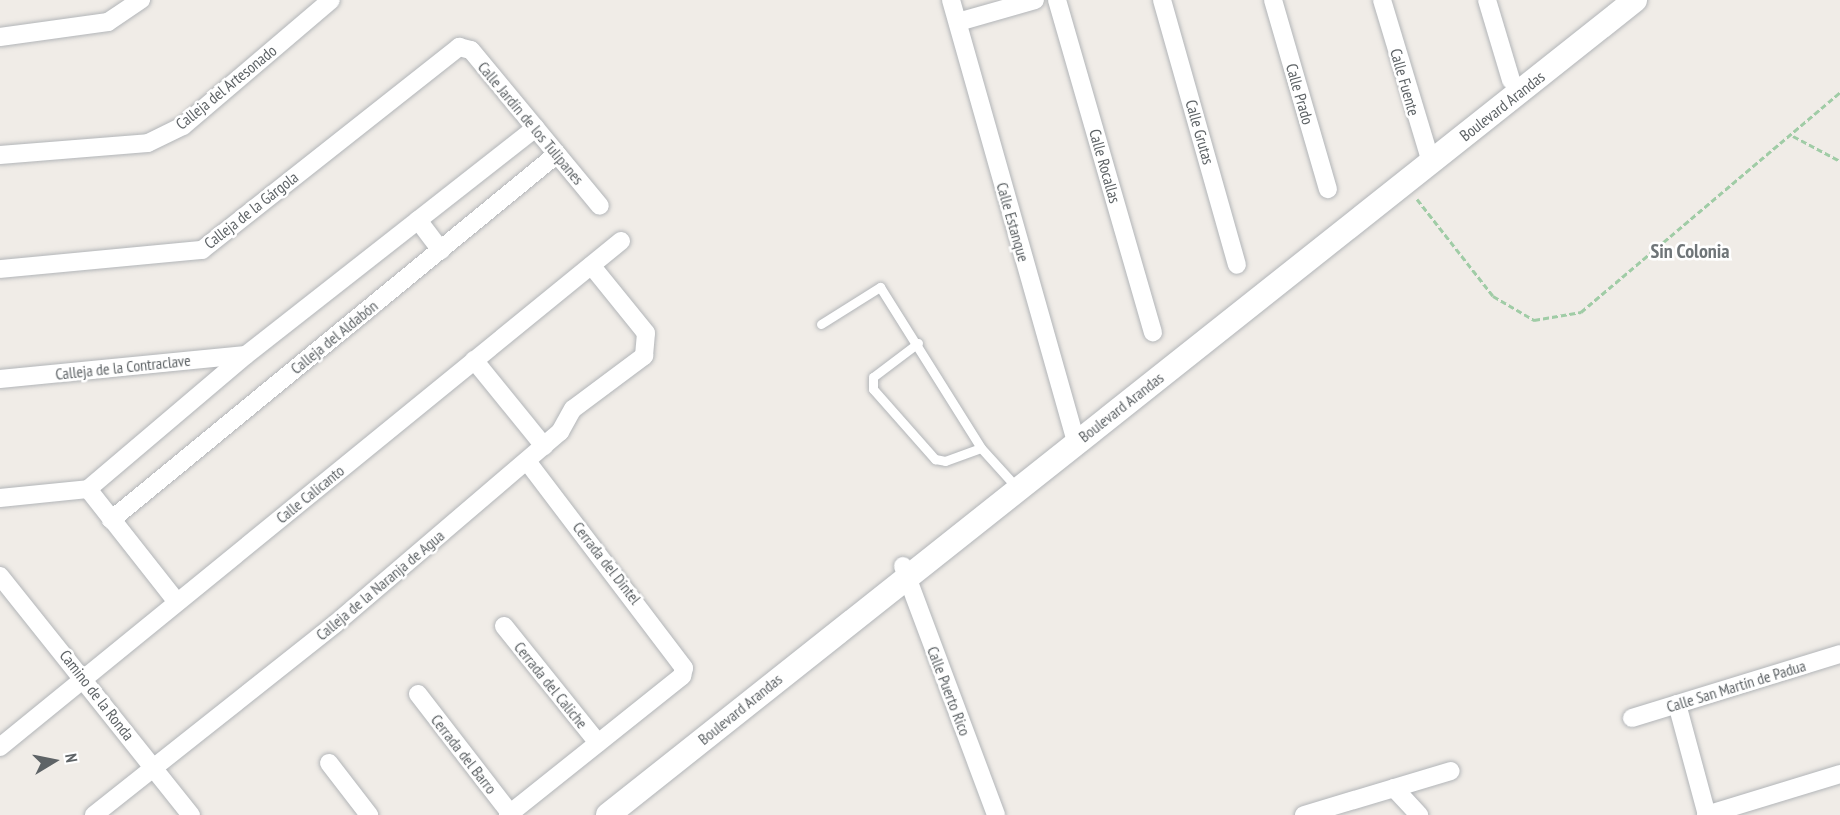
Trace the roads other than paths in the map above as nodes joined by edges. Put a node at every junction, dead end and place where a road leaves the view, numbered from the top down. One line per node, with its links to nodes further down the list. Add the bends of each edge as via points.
1 (141, 0): 13 (street, via 108,22)
2 (331, 0): 18 (street, Calleja del Artesonado, via 183,126 148,143)
3 (951, 0): 12 (street, Calle Estanque)
4 (1035, 0): 12 (street)
5 (1058, 0): 29 (street, Calle Rocallas)
6 (1162, 0): 26 (street, Calle Grutas)
7 (1273, 0): 20 (street, Calle Prado)
8 (1382, 0): 19 (street, Calle Fuente)
9 (1487, 0): 15 (street)
10 (1610, 0): 15 (main road, Boulevard Arandas)
11 (1635, 0): 19 (main road, Boulevard Arandas)
12 (958, 22): 34 (street, Calle Estanque)
13 (0, 37)
14 (459, 47): 16 (street, Calle Jardín de los Tulipanes, via 471,50); 27 (street, Calleja de la Gárgola, via 202,250)
15 (1511, 80): 19 (main road, Boulevard Arandas)
16 (536, 128): 17 (street, Calle Jardín de los Tulipanes); 22 (street)
17 (557, 154): 21 (street, Calle Jardín de los Tulipanes); 24 (street, Calleja del Aldabón)
18 (0, 155)
19 (1427, 155): 34 (main road, Boulevard Arandas); 34 (main road, Boulevard Arandas, via 1404,183)
20 (1328, 189)
21 (600, 206)
22 (418, 220): 24 (street); 31 (street)
23 (621, 241): 25 (street, Calle Calicanto)
24 (441, 250): 41 (street, Calleja del Aldabón)
25 (591, 265): 32 (street, Calle Calicanto); 35 (street, Calleja de la Naranja de Agua, via 649,342 644,356 573,409)
26 (1237, 265)
27 (0, 269)
28 (821, 324): 30 (lane, via 879,287)
29 (1154, 332)
30 (918, 343): 36 (lane); 36 (lane, via 873,376 873,389 935,459 945,461)
31 (246, 356): 33 (street, Calleja de la Contraclave); 39 (street)
32 (474, 360): 35 (street); 44 (street, Calle Calicanto)
33 (0, 379)
34 (1074, 437): 38 (main road, Boulevard Arandas); 42 (main road, Boulevard Arandas)
35 (544, 446): 37 (street, Calleja de la Naranja de Agua)
36 (981, 448): 38 (lane)
37 (527, 460): 51 (street, Cerrada del Dintel, via 684,668 682,676); 54 (street, Calleja de la Naranja de Agua, via 335,624)
38 (1010, 480): 42 (main road, Boulevard Arandas)
39 (88, 489): 40 (street); 41 (street)
40 (0, 498)
41 (111, 520): 44 (street)
42 (905, 571): 62 (main road, Boulevard Arandas); 63 (main road, Boulevard Arandas); 64 (street, Calle Puerto Rico)
43 (0, 577): 47 (street, Camino de la Ronda)
44 (177, 602): 47 (street, Calle Calicanto)
45 (504, 627): 51 (street, Cerrada del Caliche)
46 (1840, 654): 49 (street, Calle San Martín de Padua)
47 (84, 678): 52 (street, Calle Calicanto); 54 (street, Camino de la Ronda)
48 (418, 694): 58 (street, Cerrada del Barro)
49 (1677, 704): 50 (street, Calle San Martín de Padua); 67 (street)
50 (1632, 718)
51 (598, 743): 58 (street)
52 (0, 747)
53 (329, 763): 61 (street)
54 (153, 766): 59 (street, Calleja de la Naranja de Agua); 60 (street, Camino de la Ronda)
55 (1451, 771): 57 (street)
56 (1840, 774): 67 (street)
57 (1394, 788): 65 (street); 66 (street)
58 (509, 814)
59 (94, 815)
60 (191, 815)
61 (369, 815)
62 (592, 815)
63 (608, 815)
64 (996, 815)
65 (1304, 815)
66 (1419, 815)
67 (1707, 815)

